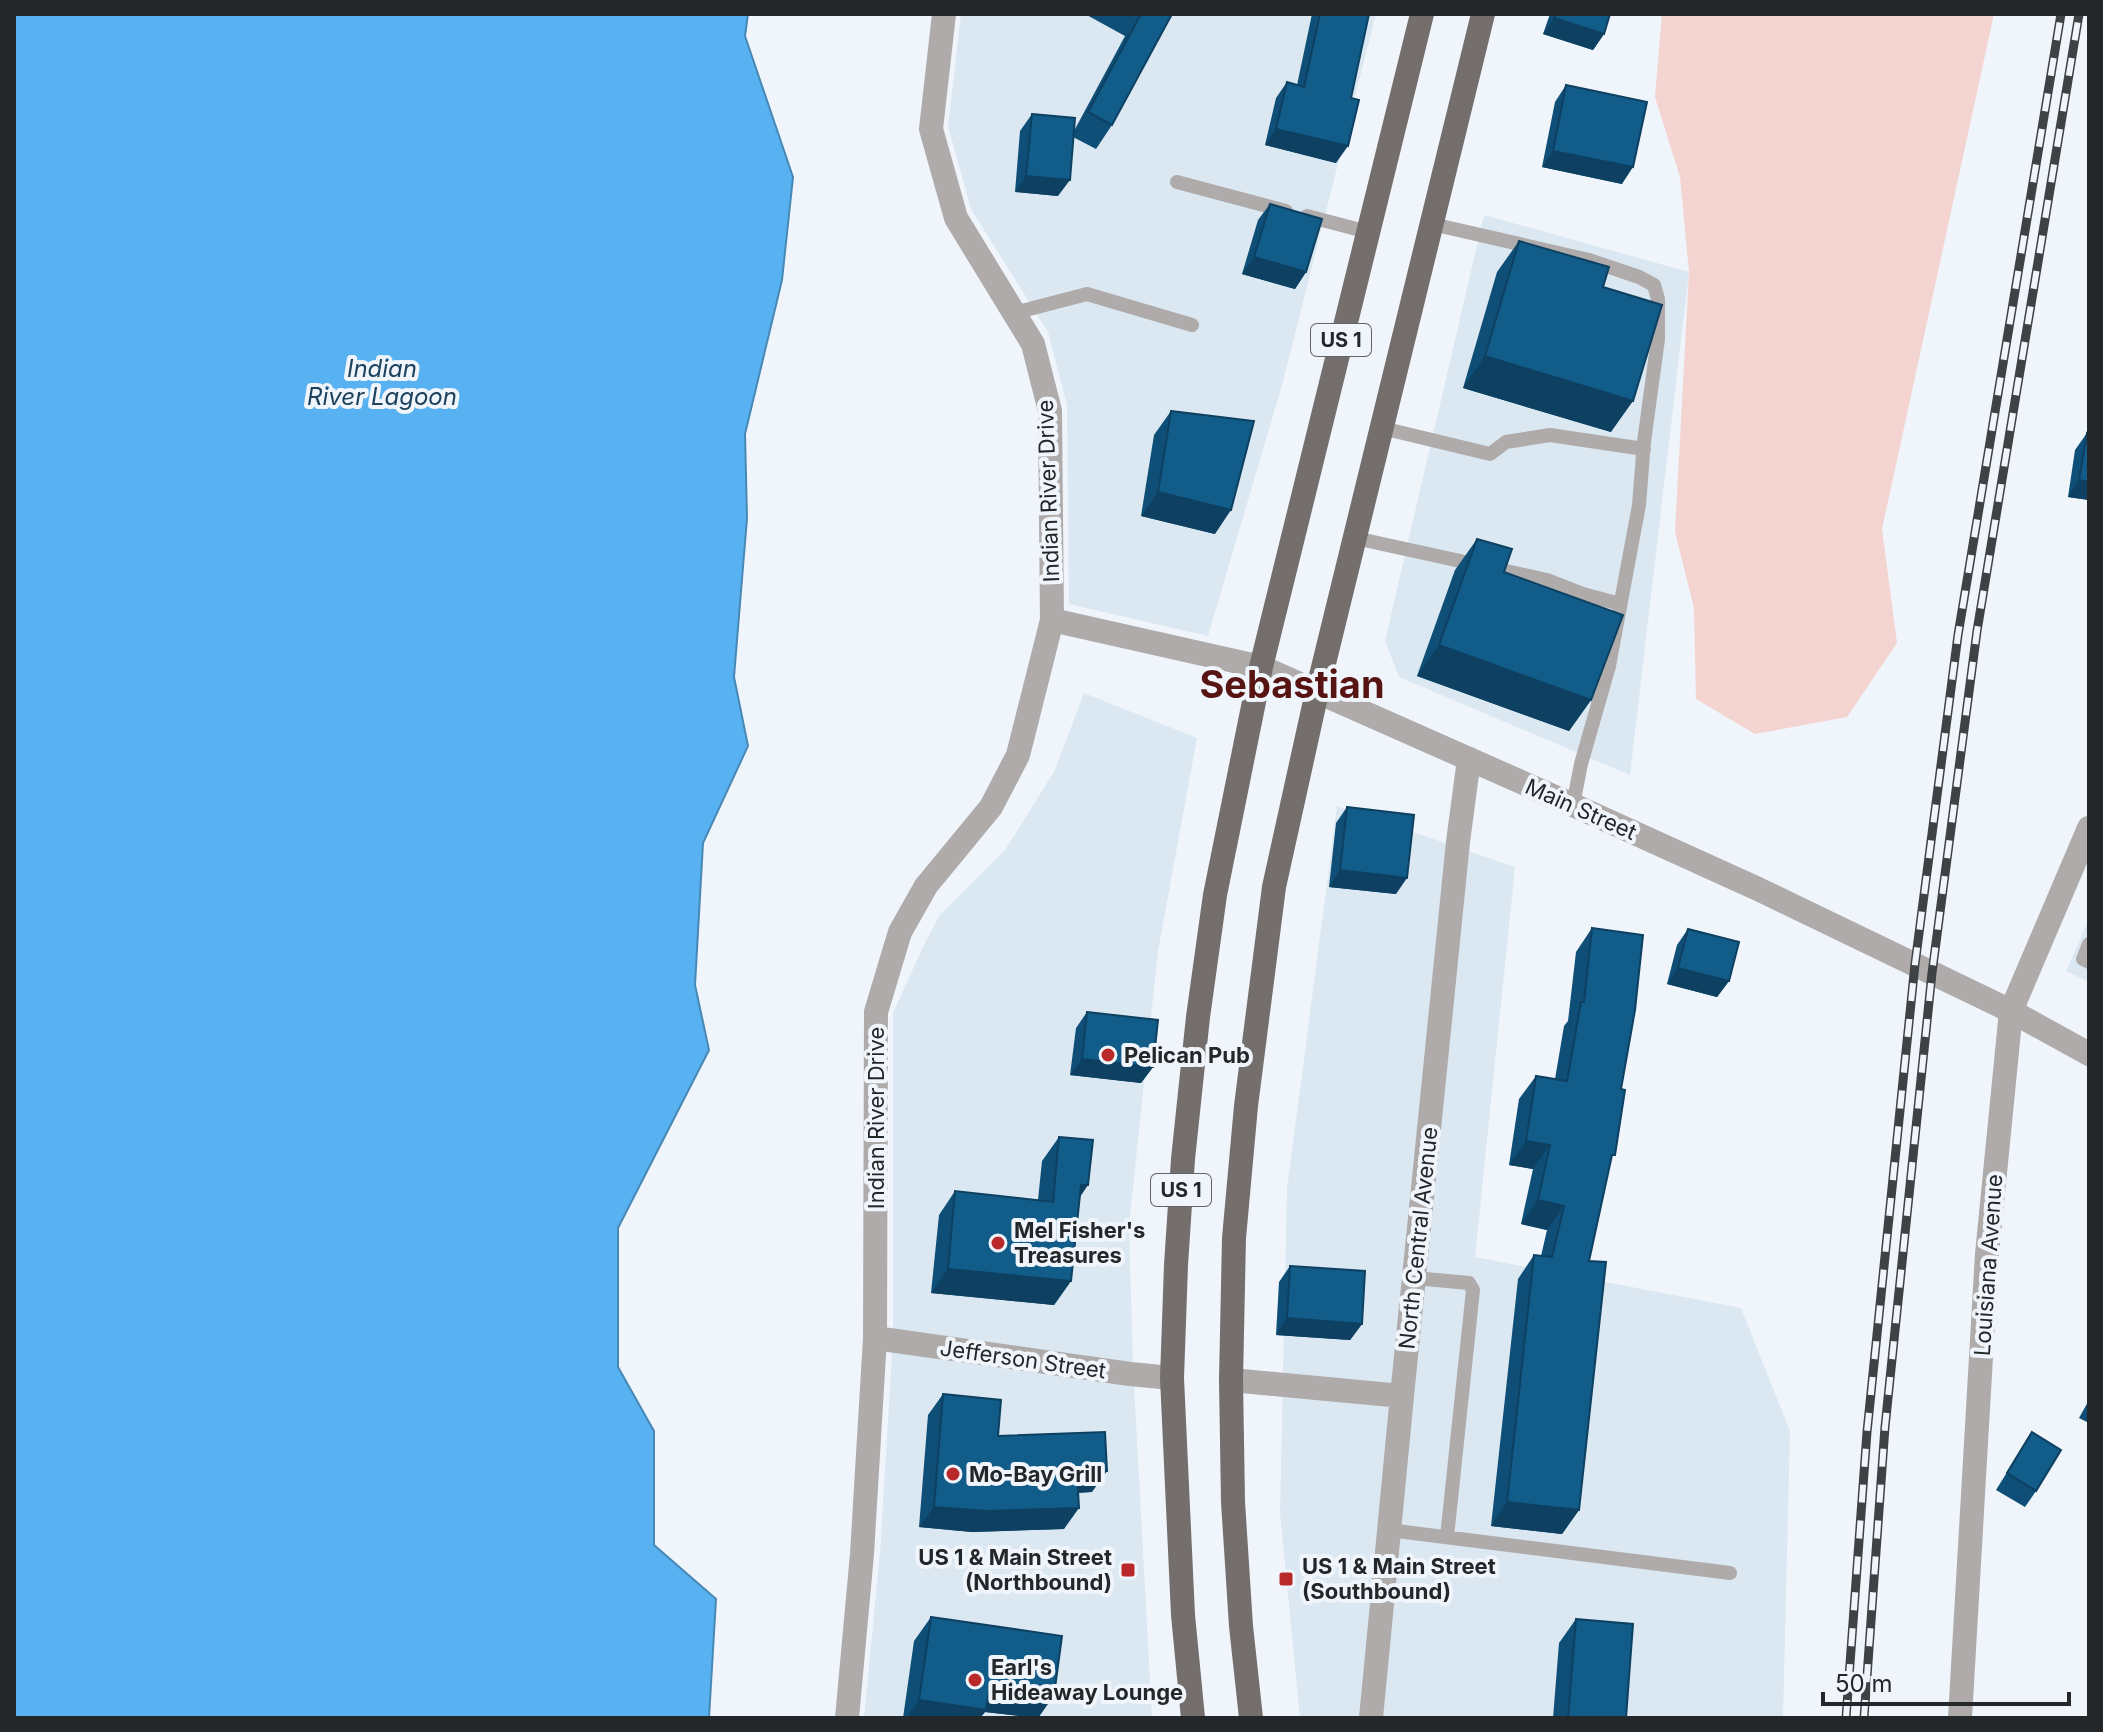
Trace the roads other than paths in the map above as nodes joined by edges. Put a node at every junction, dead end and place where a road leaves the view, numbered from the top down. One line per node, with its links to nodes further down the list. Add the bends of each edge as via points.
1 (944, 14): 7 (street, Indian River Drive, via 931,129 956,218)
2 (1422, 14): 6 (main road, US 1)
3 (1483, 14): 5 (main road, US 1)
4 (1177, 182): 6 (lane)
5 (1432, 224): 9 (main road, US 1); 10 (lane, via 1589,260 1654,285 1658,339)
6 (1368, 232): 14 (main road, US 1)
7 (1014, 313): 8 (lane, via 1087,294); 13 (street, Indian River Drive, via 1033,344 1050,411)
8 (1192, 325)
9 (1382, 428): 10 (lane, via 1490,454 1506,442 1550,435); 11 (main road, US 1)
10 (1644, 449): 12 (lane)
11 (1355, 538): 12 (lane, via 1534,577); 15 (main road, US 1)
12 (1620, 604): 17 (lane)
13 (1052, 620): 14 (street, Main Street); 24 (street, Indian River Drive, via 1018,755 991,807 926,886 900,932 876,1012)
14 (1261, 667): 15 (street, Main Street); 25 (main road, US 1, via 1215,895 1198,1017 1183,1159)
15 (1317, 692): 16 (street, Main Street); 26 (main road, US 1, via 1274,887 1256,1022 1234,1238)
16 (1469, 759): 17 (street, Main Street); 23 (street, North Central Avenue)
17 (1573, 805): 21 (street, Main Street)
18 (2088, 835): 21 (street, Louisiana Avenue)
19 (2089, 944): 20 (lane, via 2083,959)
20 (2089, 962)
21 (2011, 1011): 22 (street, Main Street); 35 (street, Louisiana Avenue, via 1987,1254)
22 (2089, 1054)
23 (1414, 1278): 27 (street, North Central Avenue); 29 (lane, via 1469,1283 1473,1290)
24 (875, 1338): 25 (street, Jefferson Street); 31 (street, Indian River Drive)
25 (1172, 1378): 32 (main road, US 1)
26 (1231, 1380): 27 (street); 33 (main road, US 1, via 1233,1502)
27 (1402, 1396): 28 (street, North Central Avenue)
28 (1389, 1530): 29 (lane); 34 (street, North Central Avenue)
29 (1447, 1537): 30 (lane)
30 (1730, 1573)
31 (847, 1718)
32 (1193, 1718)
33 (1251, 1718)
34 (1371, 1718)
35 (1960, 1718)

